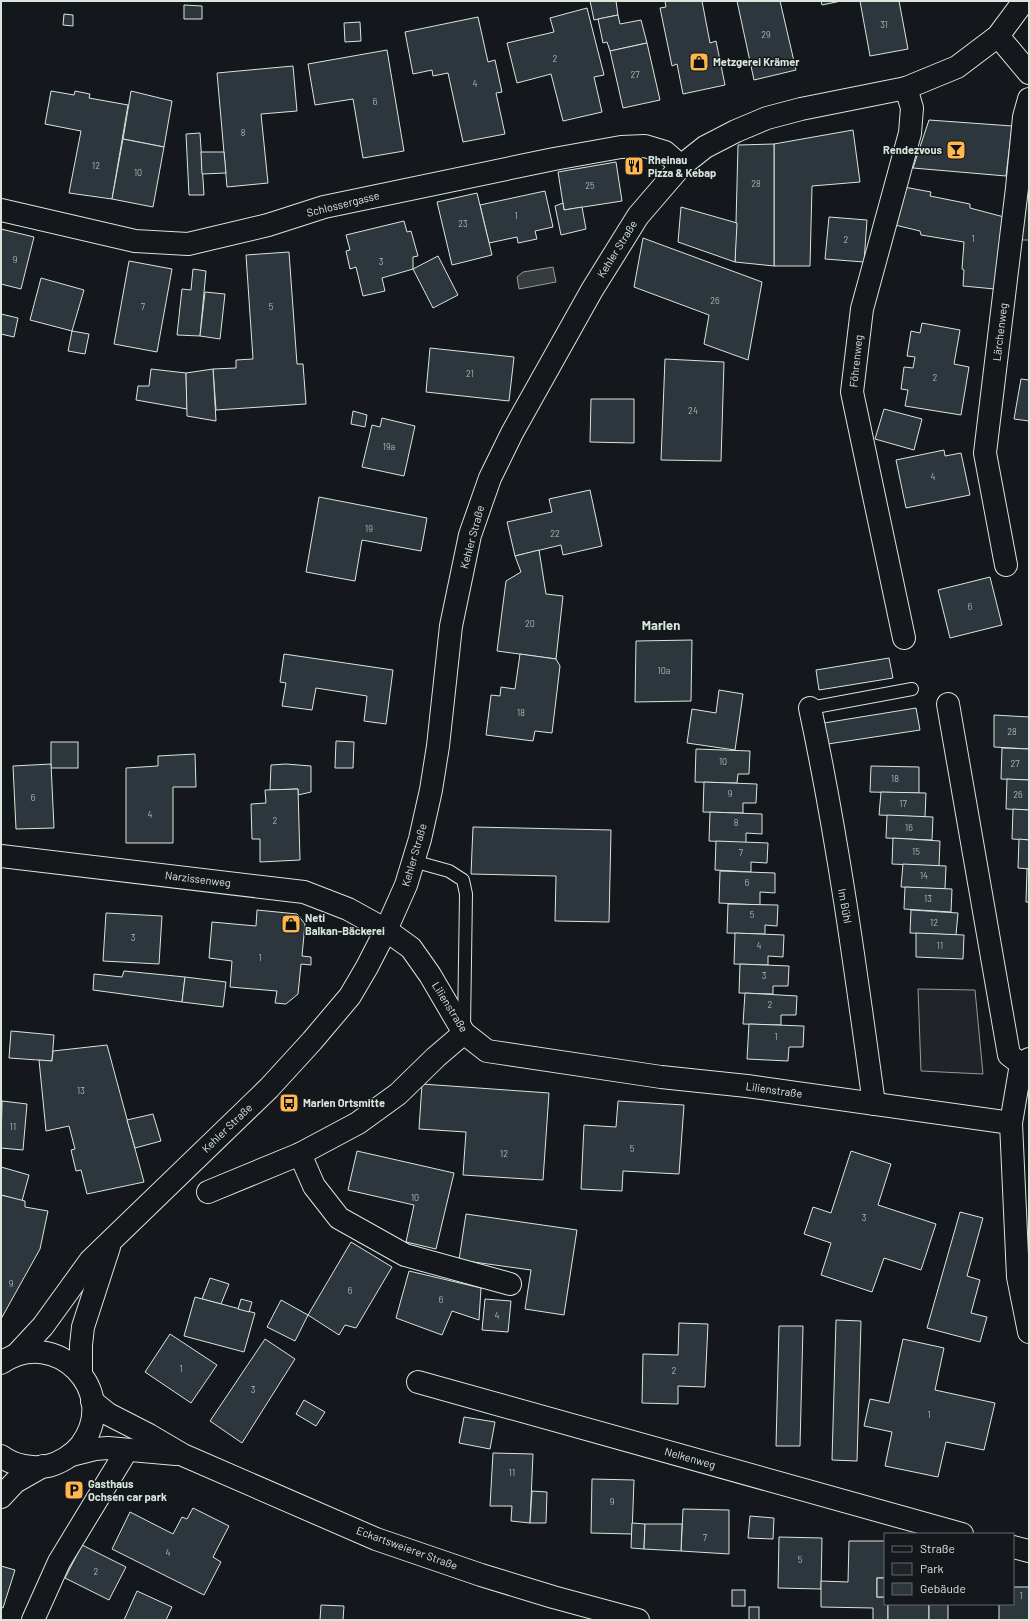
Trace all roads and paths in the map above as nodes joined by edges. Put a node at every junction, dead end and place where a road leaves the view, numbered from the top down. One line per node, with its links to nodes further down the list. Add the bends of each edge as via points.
1 (1024, 1): 2 (street, Kehler Straße)
2 (998, 36): 3 (street); 4 (street, Kehler Straße, via 957,67)
3 (1029, 73)
4 (906, 88): 6 (street, Kehler Straße, via 767,118 706,147); 9 (street, Föhrenweg, via 912,108 910,132 862,309 852,392)
5 (1029, 99): 8 (street, Lärchenweg, via 1024,117 985,453)
6 (681, 166): 7 (street, Schlossergasse, via 666,152 645,146 621,147 324,207 268,225 188,244 134,241); 14 (street, Kehler Straße, via 638,216 592,290 512,433 490,478 470,535 451,626 431,790)
7 (1, 210)
8 (1006, 565)
9 (904, 638)
10 (912, 689): 12 (lane)
11 (948, 704): 17 (street, via 1009,1055)
12 (810, 708): 18 (street, Im Bühl, via 855,965)
13 (1, 856): 15 (street, Narzissenweg, via 304,892 348,909)
14 (413, 861): 15 (street, Kehler Straße, via 406,885); 16 (lane, via 449,871 463,880 466,894)
15 (386, 930): 16 (street, Lilienstraße, via 411,948); 22 (street, Kehler Straße, via 350,996 312,1041 269,1088)
16 (464, 1033): 18 (street, Lilienstraße, via 487,1051 514,1056); 20 (street, via 398,1094 358,1123)
17 (1025, 1062): 19 (street)
18 (874, 1104): 19 (street, Lilienstraße)
19 (1011, 1123): 23 (street)
20 (300, 1154): 21 (street); 24 (street, via 314,1186 339,1218 405,1255)
21 (208, 1192)
22 (111, 1240): 26 (street, Kehler Straße, via 90,1261 43,1326); 27 (street, Kehler Straße, via 83,1327)
23 (1024, 1277): 25 (street)
24 (510, 1284)
25 (1029, 1332)
26 (9, 1358): 27 (street, Kehler Straße, via 37,1351 47,1353 66,1360)
27 (81, 1374): 29 (street, Kehler Straße)
28 (418, 1382): 36 (street, Nelkenweg)
29 (92, 1401): 31 (street, Kehler Straße, via 89,1431); 32 (street, Eckartsweierer Straße, via 108,1414)
30 (127, 1450): 31 (street, Eckartsweierer Straße, via 95,1449); 32 (street, Eckartsweierer Straße); 39 (street, via 59,1562)
31 (71, 1455): 34 (street, Kehler Straße)
32 (183, 1455): 40 (street, Eckartsweierer Straße, via 376,1539 488,1578)
33 (1, 1456): 34 (street, Kehler Straße, via 23,1466)
34 (43, 1466): 35 (street, Kehler Straße, via 15,1482)
35 (1, 1497)
36 (958, 1533)
37 (1014, 1547): 38 (street)
38 (1029, 1551)
39 (33, 1620)
40 (638, 1620)

